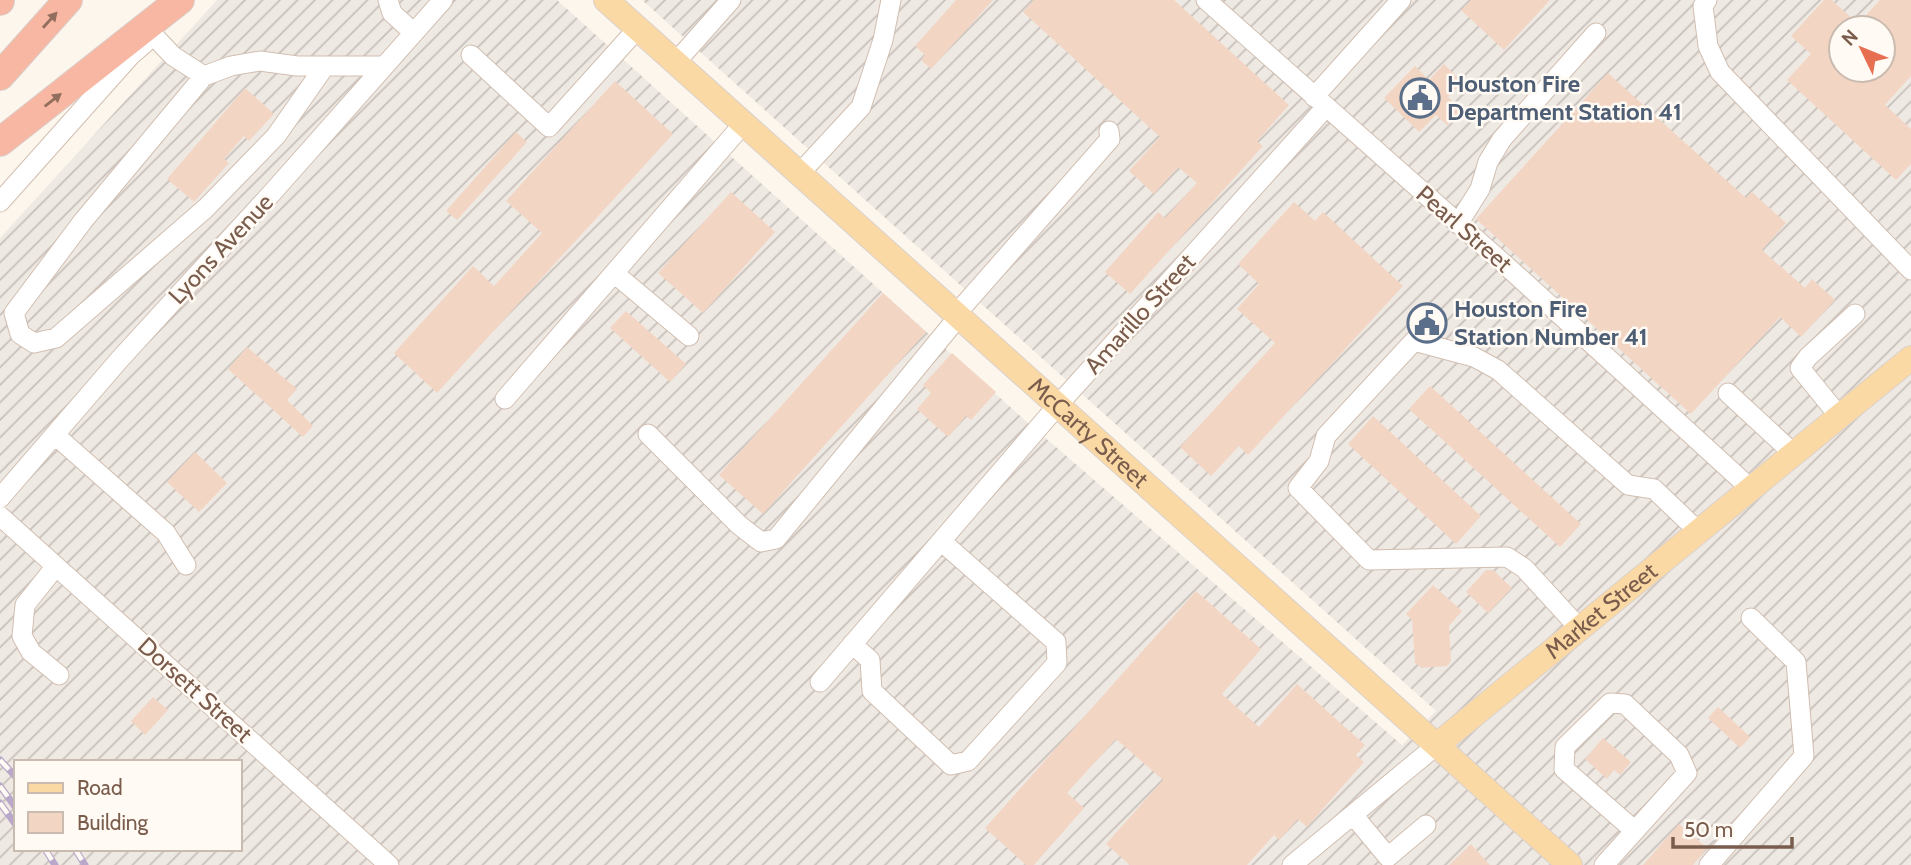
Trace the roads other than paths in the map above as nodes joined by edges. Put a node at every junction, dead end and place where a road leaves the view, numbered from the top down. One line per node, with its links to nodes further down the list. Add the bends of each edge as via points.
1 (68, 0): 20 (highway, one-way to 1)
2 (180, 0): 25 (highway, one-way to 2)
3 (186, 0): 15 (street)
4 (388, 0): 13 (street, via 392,13)
5 (443, 0): 13 (street, Lyons Avenue)
6 (606, 0): 12 (main road, McCarty Street)
7 (731, 0): 17 (street)
8 (891, 0): 26 (street, via 861,107)
9 (1206, 0): 22 (street, Pearl Street)
10 (1401, 0): 22 (street, Amarillo Street)
11 (1707, 0): 29 (street, via 1703,6 1708,46 1720,72)
12 (638, 28): 16 (street, via 549,127); 17 (main road, McCarty Street)
13 (414, 33): 19 (street, Lyons Avenue)
14 (1596, 33): 28 (street, via 1502,139)
15 (154, 36): 21 (street, via 173,56); 27 (street, via 131,55)
16 (471, 54)
17 (676, 62): 23 (main road, McCarty Street)
18 (325, 66): 19 (street); 21 (street, via 260,61); 21 (street, via 276,136 186,225 56,338 34,343 20,334 14,313 83,221)
19 (384, 66): 40 (street, Lyons Avenue)
20 (0, 76)
21 (204, 76)
22 (1320, 102): 28 (street, Pearl Street); 37 (street, Amarillo Street)
23 (744, 123): 26 (main road, McCarty Street); 30 (street)
24 (1110, 131): 32 (street, via 1110,139)
25 (0, 142)
26 (800, 173): 32 (main road, McCarty Street)
27 (0, 202)
28 (1458, 224): 42 (street, Pearl Street)
29 (1911, 270)
30 (614, 273): 33 (street); 36 (street)
31 (1855, 314): 38 (street, via 1800,368)
32 (958, 315): 37 (main road, McCarty Street); 39 (street, via 776,539 761,542 739,525)
33 (689, 336)
34 (1911, 358): 38 (main road, Market Street)
35 (1728, 393): 41 (street)
36 (505, 399)
37 (1058, 405): 46 (street, Amarillo Street); 54 (main road, McCarty Street)
38 (1839, 416): 41 (main road, Market Street)
39 (648, 434)
40 (55, 435): 43 (street, Lyons Avenue); 47 (street, via 166,533)
41 (1793, 453): 42 (main road, Market Street)
42 (1750, 488): 45 (main road, Market Street)
43 (0, 498)
44 (0, 516): 48 (street, Dorsett Street)
45 (1698, 531): 50 (main road, Market Street); 50 (street, via 1654,489 1628,485 1498,370 1474,357 1414,341 1326,436 1319,461 1297,488 1369,560 1507,557 1524,568)
46 (941, 541): 51 (street, Amarillo Street); 51 (street, via 1056,642 1057,663 968,761 950,765 872,691 870,660)
47 (186, 565)
48 (56, 566): 52 (street, via 24,605 22,636 31,652); 59 (street, Dorsett Street)
49 (1751, 618): 63 (street, via 1796,662 1804,757)
50 (1580, 629): 54 (main road, Market Street)
51 (852, 644): 53 (street, Amarillo Street)
52 (59, 675)
53 (820, 682)
54 (1437, 745): 55 (street, Market Street); 61 (main road, McCarty Street)
55 (1353, 815): 58 (street); 60 (street, Market Street)
56 (1426, 825): 58 (street)
57 (1634, 831): 57 (street, via 1686,773 1679,755 1625,704 1611,703 1565,747 1564,769); 62 (street)
58 (1383, 861)
59 (389, 865)
60 (1292, 865)
61 (1570, 865)
62 (1604, 865)
63 (1710, 865)

